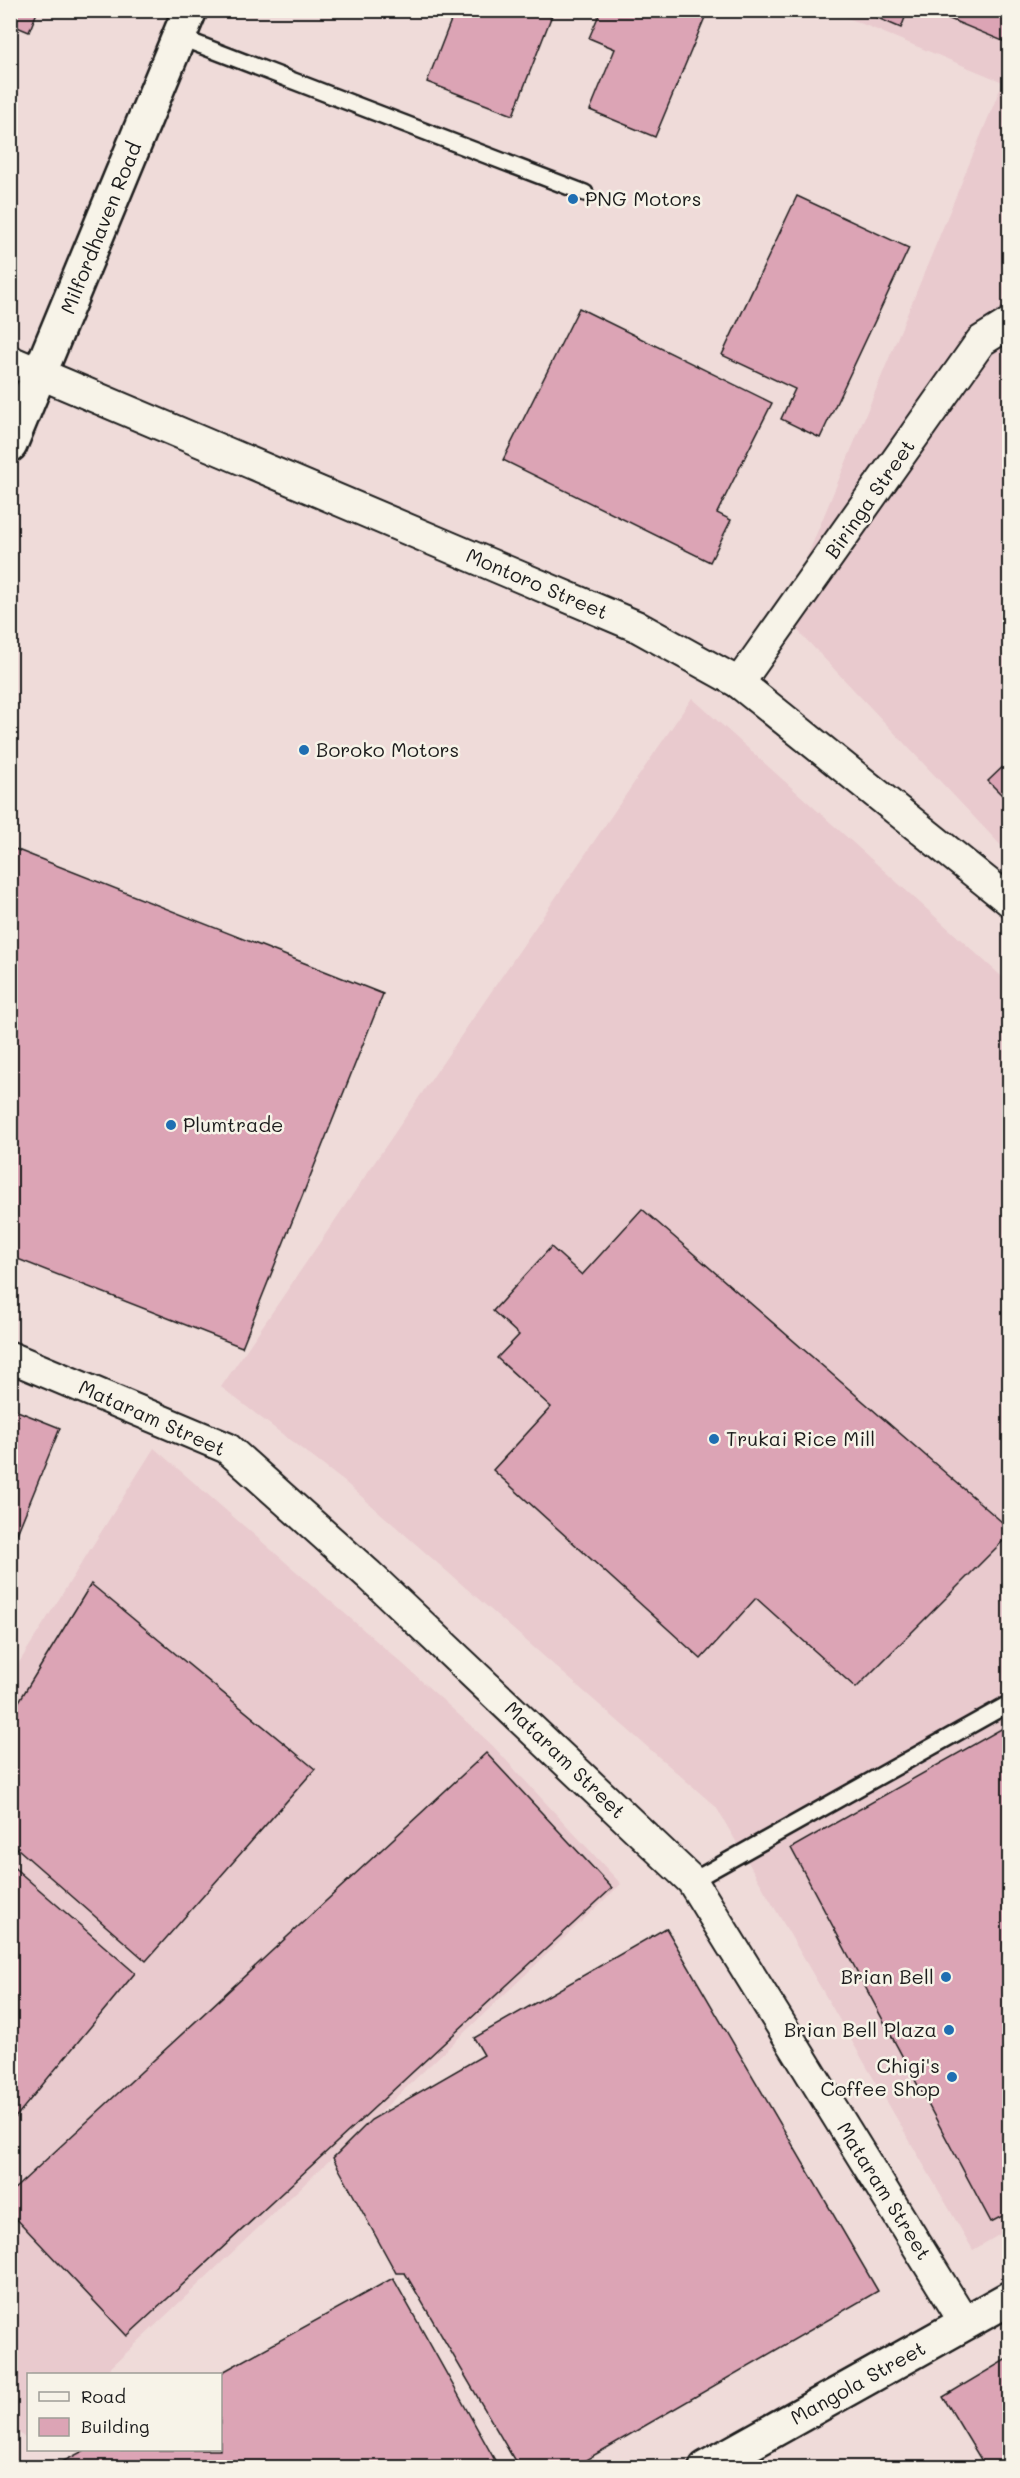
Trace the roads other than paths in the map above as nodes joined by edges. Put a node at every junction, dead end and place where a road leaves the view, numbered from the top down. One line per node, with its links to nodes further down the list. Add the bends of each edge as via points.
1 (185, 24): 2 (lane); 5 (main road, Milfordhaven Road)
2 (585, 193)
3 (1010, 323): 7 (street, Biringa Street, via 981,341)
4 (10, 362): 5 (street, Montoro Street)
5 (41, 374): 6 (main road, Milfordhaven Road); 7 (street, Montoro Street, via 636,626)
6 (10, 445)
7 (739, 683): 8 (street, Montoro Street)
8 (1010, 901)
9 (10, 1357): 11 (street, Mataram Street, via 227,1448 378,1583)
10 (1010, 1702): 11 (lane)
11 (692, 1881): 13 (street, Mataram Street)
12 (1010, 2298): 13 (main road, Mangola Street)
13 (965, 2323): 14 (main road, Mangola Street)
14 (706, 2468)

